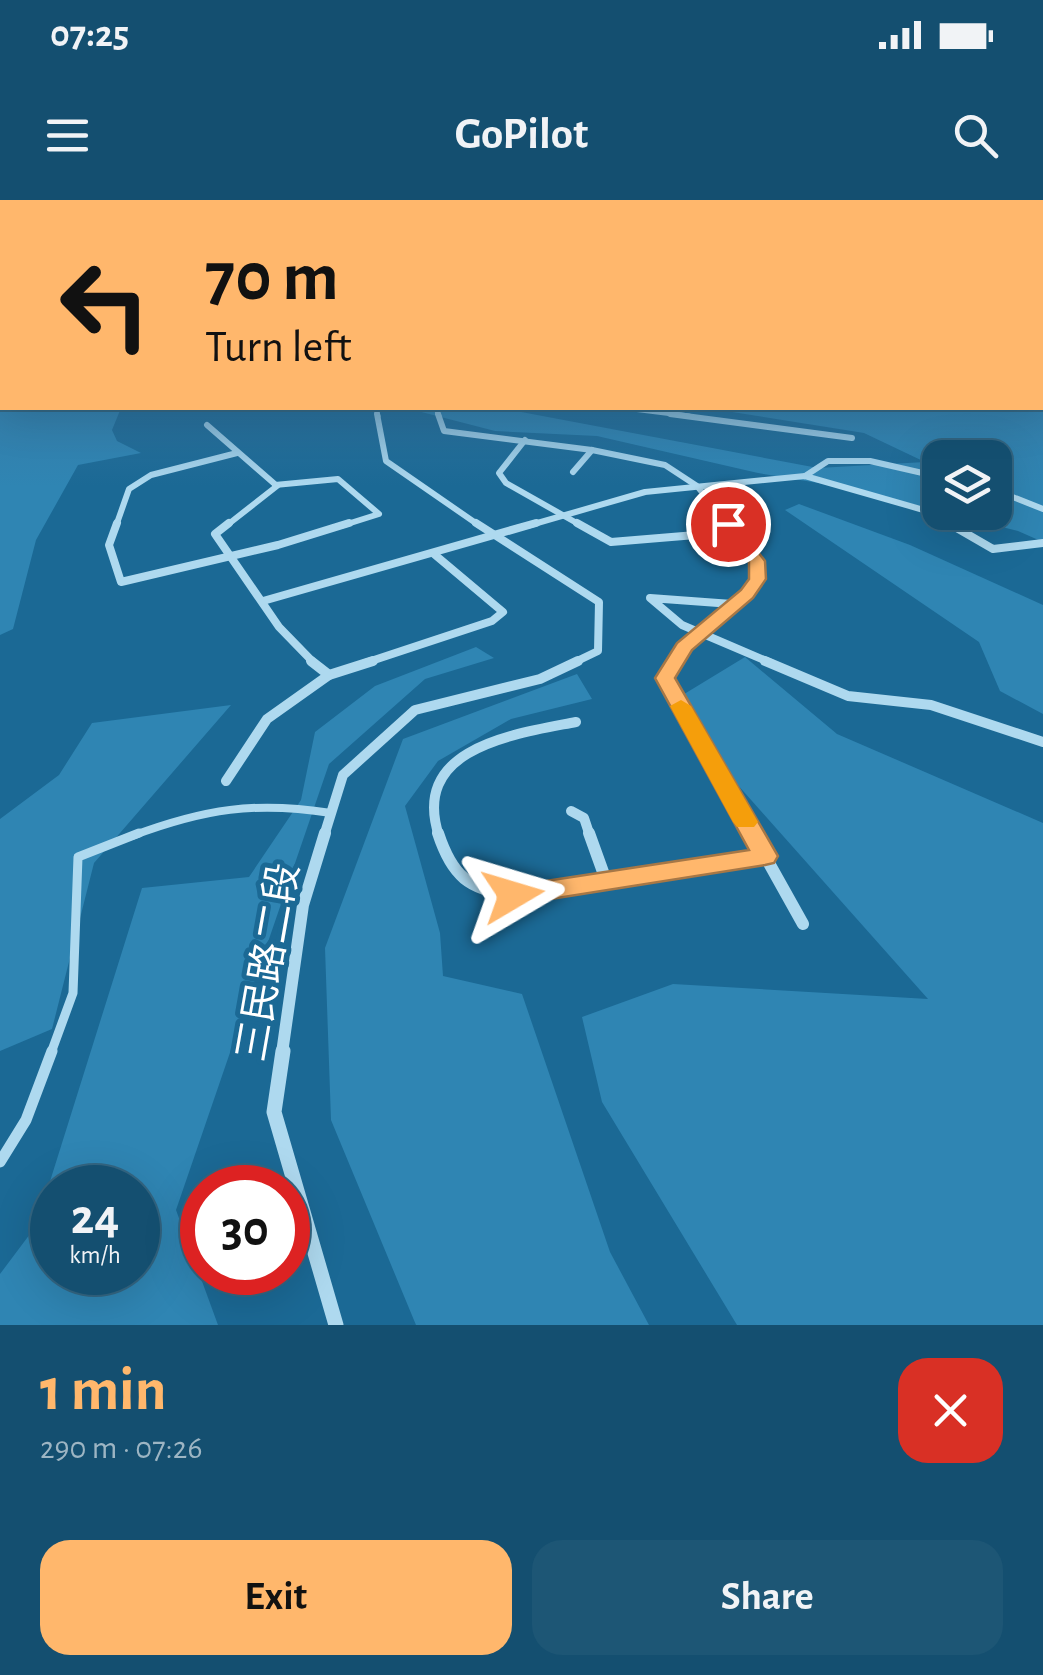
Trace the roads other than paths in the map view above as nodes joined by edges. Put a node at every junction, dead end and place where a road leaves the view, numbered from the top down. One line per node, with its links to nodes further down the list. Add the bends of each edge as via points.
1 (376, 410): 18 (street, 三民路二段, via 386,461)
2 (437, 410): 6 (street, via 444,431)
3 (640, 410): 5 (street)
4 (207, 425): 8 (street)
5 (852, 438)
6 (525, 440): 7 (street); 16 (street, via 499,472)
7 (592, 450): 9 (street); 13 (street, via 665,466)
8 (237, 453): 12 (street); 21 (street, via 151,475 129,489 109,545 121,582)
9 (573, 472)
10 (922, 473): 11 (street, via 828,460)
11 (805, 476): 13 (street); 19 (street, via 927,511 993,549)
12 (275, 485): 21 (street, via 215,534); 21 (street, via 338,479 380,514)
13 (697, 486): 16 (street, via 645,492); 17 (street)
14 (1012, 497): 15 (street)
15 (1043, 509)
16 (559, 516): 17 (street, via 611,542); 18 (street)
17 (732, 532): 23 (street, via 757,561 758,579)
18 (496, 537): 20 (street); 29 (street, 三民路二段, via 599,602 598,652 540,680 415,710 343,775)
19 (1043, 543)
20 (434, 554): 22 (street); 24 (street, via 502,612 492,621)
21 (230, 555): 22 (street)
22 (263, 601): 24 (street, via 270,620 299,653)
23 (732, 604): 26 (street, via 650,598 682,625 848,696 931,705); 30 (street, bridge, via 684,647 665,678)
24 (329, 675): 27 (street, via 267,719)
25 (576, 722): 31 (street, via 495,738 456,760 438,784 432,815 447,860 481,891 513,895)
26 (1043, 742)
27 (226, 781)
28 (570, 811): 31 (street, via 584,818)
29 (331, 813): 33 (lane, via 270,804 226,808 78,857 73,993 26,1120); 34 (street, 三民路二段, via 303,905 274,1112)
30 (765, 856): 31 (street); 32 (street)
31 (607, 883)
32 (803, 924)
33 (0, 1162)
34 (336, 1325)

